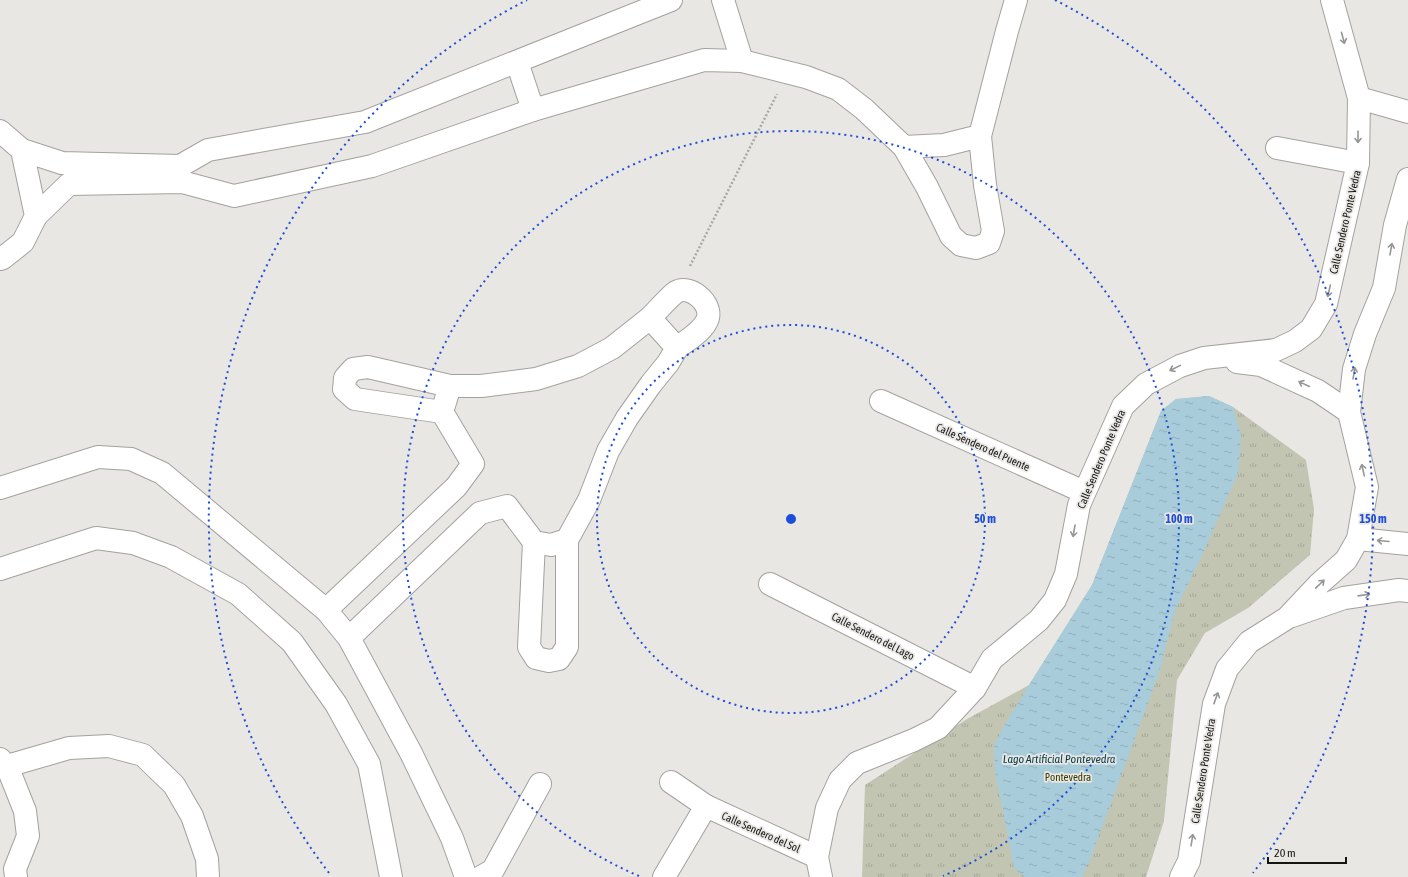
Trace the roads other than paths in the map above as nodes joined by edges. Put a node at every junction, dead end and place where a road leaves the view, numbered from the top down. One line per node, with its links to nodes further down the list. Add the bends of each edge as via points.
1 (671, 0): 6 (street)
2 (723, 0): 5 (street)
3 (1016, 0): 11 (street)
4 (1332, 0): 7 (street, Calle Sendero Ponte Vedra, one-way to 7)
5 (742, 61): 8 (street, via 704,60); 12 (street, via 806,77 838,89)
6 (517, 62): 8 (street); 14 (street, via 365,122 208,150 180,166 62,163)
7 (1358, 98): 9 (street); 15 (street, Calle Sendero Ponte Vedra, one-way to 15)
8 (534, 110): 17 (street, via 372,166 234,196 182,182 69,184)
9 (1408, 112)
10 (0, 131): 14 (street)
11 (980, 136): 12 (street, via 944,145); 12 (street, via 992,231 989,243 976,248 961,245 951,236)
12 (904, 147)
13 (1277, 148): 15 (street)
14 (22, 150): 17 (street)
15 (1358, 163): 21 (street, Calle Sendero Ponte Vedra, one-way to 21, via 1326,304 1311,329 1295,341 1276,350)
16 (1408, 179): 25 (street, Calle Sendero Ponte Vedra, one-way to 16, via 1354,369 1384,288)
17 (36, 216): 18 (street, via 22,242)
18 (0, 259)
19 (650, 318): 20 (street); 20 (street, via 676,292 690,292 701,298 708,306 708,317 704,326); 22 (street, via 612,348 578,366 536,379 481,386)
20 (677, 348): 29 (street, via 627,418 608,451 588,500)
21 (1204, 358): 25 (street, Calle Sendero Ponte Vedra, one-way to 21, via 1318,391 1261,365); 27 (street, Calle Sendero Ponte Vedra, one-way to 27, via 1180,366 1146,384 1123,406)
22 (450, 386): 24 (street); 24 (street, via 368,367 353,369 345,378 344,388 355,399)
23 (881, 401): 27 (street, Calle Sendero del Puente)
24 (442, 412): 35 (street, via 473,464 456,487)
25 (1349, 412): 28 (street, Calle Sendero Ponte Vedra, one-way to 25, via 1367,487)
26 (0, 488): 35 (street, via 98,457 131,459 162,472)
27 (1084, 492): 38 (street, Calle Sendero Ponte Vedra, one-way to 38, via 1079,505 1066,574 1055,600 1039,620 992,659)
28 (1358, 539): 31 (street, one-way to 28); 36 (street, Calle Sendero Ponte Vedra, one-way to 28, via 1346,560)
29 (567, 540): 30 (street, via 551,545); 30 (street, via 567,647 559,659 548,661 536,658 529,647)
30 (534, 542): 37 (street, via 507,506 480,513)
31 (1408, 544)
32 (0, 569): 46 (street, via 96,538 133,543 172,557 238,594 292,642 336,704 369,764)
33 (770, 584): 38 (street, Calle Sendero del Lago)
34 (1408, 591): 36 (street, one-way to 34, via 1344,598)
35 (326, 610): 37 (street)
36 (1287, 618): 50 (street, Calle Sendero Ponte Vedra, one-way to 36, via 1189,861 1214,704 1227,669 1249,642)
37 (349, 638): 47 (street, via 411,753 452,838)
38 (975, 688): 43 (street, Calle Sendero Ponte Vedra, via 938,728 857,763 840,780 827,808)
39 (4, 762): 44 (street, via 25,811 28,836); 45 (street, via 69,748 109,746 144,755 174,785 192,816 207,859)
40 (671, 782): 42 (street, Calle Sendero del Sol)
41 (540, 784): 48 (street, via 493,870)
42 (706, 806): 43 (street, Calle Sendero del Sol); 49 (street)
43 (819, 867)
44 (10, 873)
45 (208, 877)
46 (391, 877)
47 (466, 877)
48 (481, 877)
49 (664, 877)
50 (1181, 877)

